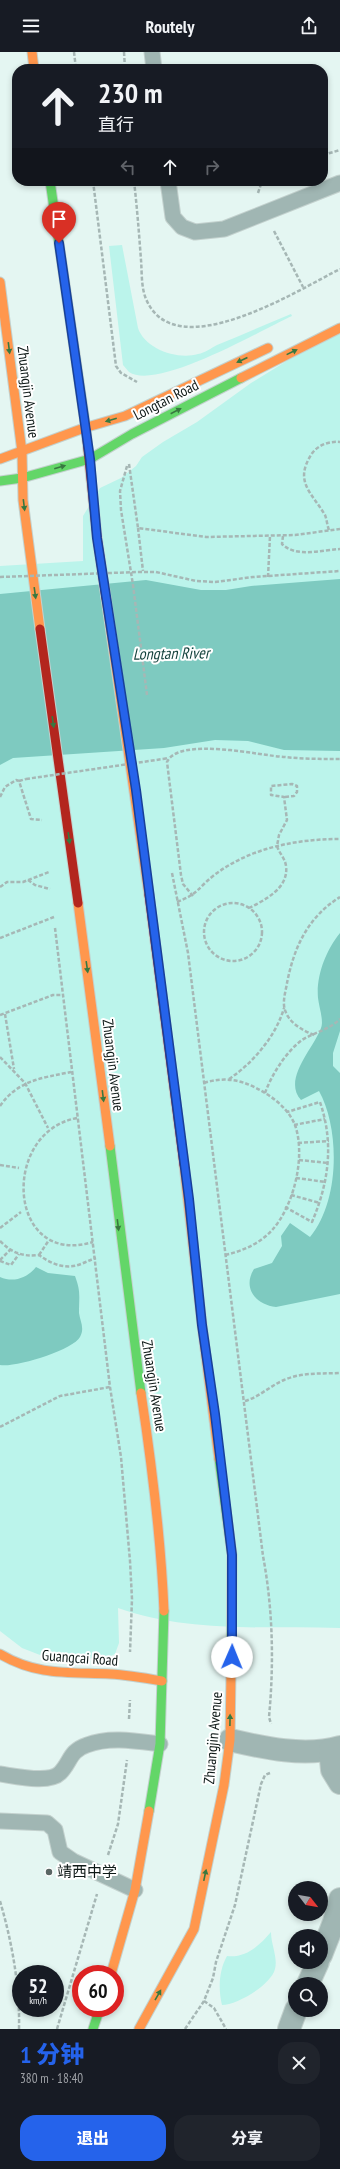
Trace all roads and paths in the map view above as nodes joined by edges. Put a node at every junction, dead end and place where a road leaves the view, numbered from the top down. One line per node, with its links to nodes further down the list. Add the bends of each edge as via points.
1 (32, 52): 5 (main road)
2 (74, 52): 6 (path)
3 (124, 52): 7 (path)
4 (152, 52): 8 (lane)
5 (33, 64)
6 (75, 64)
7 (125, 64)
8 (153, 64)
9 (340, 150): 10 (path)
10 (328, 154)
11 (340, 183): 17 (lane)
12 (51, 186): 24 (main road)
13 (94, 186): 23 (path, via 116,366 127,377)
14 (134, 186): 20 (path, via 145,298 159,318 184,327 214,325 253,312)
15 (169, 186): 17 (lane, via 173,217 182,227 195,232 224,229)
16 (260, 186): 17 (path, via 258,192)
17 (264, 212): 20 (path)
18 (340, 269): 20 (path)
19 (0, 282): 26 (main road, Zhuangjin Avenue, one-way to 26)
20 (302, 287)
21 (340, 328): 28 (main road, Longtan Road, one-way to 21, via 132,434)
22 (276, 344): 24 (main road, Longtan Road, one-way to 24, via 125,416)
23 (142, 383)
24 (84, 428): 26 (main road, Longtan Road); 28 (main road)
25 (340, 442): 33 (path, via 332,442 313,452 305,465 303,477 311,496 324,515)
26 (22, 452): 27 (main road, Longtan Road); 29 (main road, Zhuangjin Avenue)
27 (0, 459)
28 (90, 459): 29 (main road, Longtan Road, one-way to 28); 128 (main road, Zhuangjin Avenue, one-way to 28, bridge, via 232,1555 136,790 97,538)
29 (22, 478): 30 (main road, Longtan Road); 125 (main road, Zhuangjin Avenue, one-way to 125, bridge, via 30,554 101,1075 133,1340 152,1465 162,1558)
30 (0, 481)
31 (138, 528): 34 (path, via 206,538); 37 (path); 41 (path, via 129,461 120,491 121,510)
32 (340, 529): 33 (path)
33 (329, 530): 35 (path)
34 (270, 536): 35 (path); 40 (path)
35 (283, 536): 36 (path, via 282,544 287,550 296,552)
36 (340, 549)
37 (143, 571): 39 (path, bridge); 40 (path, via 215,582)
38 (340, 571): 40 (path)
39 (0, 577)
40 (268, 577)
41 (147, 696)
42 (169, 758): 44 (path, via 180,752 217,749 283,757); 47 (path, bridge); 65 (path, via 169,784 182,880)
43 (156, 759): 45 (path)
44 (340, 759)
45 (157, 766)
46 (36, 776): 48 (path)
47 (19, 781): 49 (path, via 11,782); 52 (path, via 31,819)
48 (37, 783)
49 (0, 797)
50 (284, 797): 50 (path, via 294,796 297,786 270,786 270,795); 55 (path, via 287,820)
51 (42, 815): 52 (path)
52 (43, 820): 53 (path)
53 (44, 828)
54 (340, 838): 55 (path)
55 (277, 846): 65 (path, via 259,850 238,860 213,876); 68 (path, via 286,866 284,880 275,893)
56 (48, 865): 57 (path)
57 (49, 872): 59 (path); 60 (path)
58 (172, 872): 67 (path)
59 (49, 878)
60 (28, 880): 62 (path, via 7,882); 63 (path)
61 (50, 883): 63 (path)
62 (0, 887)
63 (50, 889): 64 (path)
64 (51, 896)
65 (193, 896): 67 (path)
66 (340, 897): 73 (path, via 315,918 300,939 292,960)
67 (177, 902): 83 (path, via 188,953)
68 (250, 908): 68 (path, via 241,904 223,905 208,917 204,935 210,951 217,957 225,961 238,961 250,956 256,949 260,941 260,923)
69 (53, 910): 70 (path)
70 (54, 916): 71 (path); 72 (path)
71 (0, 938)
72 (62, 995): 74 (path, via 53,995 32,1002); 80 (path)
73 (284, 1008): 77 (path, via 296,1026); 81 (path, via 280,1020 257,1055 244,1069)
74 (5, 1014): 75 (path); 79 (path)
75 (0, 1015)
76 (340, 1019): 77 (path)
77 (314, 1035): 84 (path, via 302,1040 292,1051 277,1069)
78 (0, 1057): 79 (path)
79 (14, 1070): 82 (path)
80 (71, 1072): 82 (path); 87 (path)
81 (229, 1079): 83 (path); 84 (path, via 247,1083)
82 (25, 1083): 85 (path, via 6,1097); 90 (path)
83 (204, 1083): 116 (path)
84 (265, 1093): 86 (path)
85 (0, 1106)
86 (287, 1112): 88 (path, via 320,1102); 89 (path)
87 (77, 1118): 90 (path, via 58,1122); 112 (path)
88 (325, 1119): 89 (path); 92 (path)
89 (294, 1125): 93 (path)
90 (48, 1128): 91 (path)
91 (42, 1132)
92 (329, 1141): 93 (path); 96 (path)
93 (298, 1143): 94 (path)
94 (299, 1160): 96 (path); 100 (path)
95 (20, 1161): 98 (path)
96 (328, 1163): 101 (path)
97 (0, 1165): 98 (path)
98 (19, 1168): 99 (path)
99 (18, 1174)
100 (296, 1178): 101 (path); 102 (path)
101 (326, 1182): 103 (path)
102 (291, 1195): 103 (path); 104 (path)
103 (320, 1203): 104 (path, via 312,1222)
104 (286, 1206): 116 (path, via 273,1230 250,1247)
105 (20, 1208): 106 (path)
106 (21, 1212): 107 (path); 109 (path)
107 (24, 1216)
108 (26, 1220): 110 (path)
109 (0, 1228)
110 (48, 1240): 112 (path, via 70,1246); 115 (path)
111 (0, 1241): 113 (path)
112 (93, 1242): 117 (path)
113 (10, 1250): 114 (path); 118 (path)
114 (19, 1254): 115 (path); 118 (path, via 11,1265)
115 (39, 1255): 117 (path, via 52,1264 59,1265 77,1265)
116 (226, 1255): 121 (path)
117 (96, 1258): 120 (path)
118 (0, 1260)
119 (340, 1373): 121 (path, via 314,1373 292,1377 256,1398)
120 (110, 1387): 122 (path, via 60,1396); 124 (path, via 121,1457 131,1584 132,1637)
121 (245, 1401): 126 (path, via 271,1610)
122 (0, 1427)
123 (0, 1654): 124 (main road, Guangcai Road, via 17,1665 44,1672)
124 (126, 1676): 125 (main road, Guangcai Road); 127 (path, via 130,1707)
125 (162, 1681): 129 (main road, Zhuangjin Avenue)
126 (271, 1726)
127 (129, 1740): 129 (lane); 132 (lane, via 87,1744 74,1751 60,1773 50,1779); 135 (path, via 118,1824)
128 (230, 1740): 130 (street, via 264,1748); 148 (main road, Zhuangjin Avenue, one-way to 128, via 194,1929 224,1785)
129 (160, 1744): 136 (main road, Zhuangjin Avenue)
130 (335, 1748): 133 (street, via 332,1770)
131 (273, 1771): 142 (path, via 266,1775 262,1784 231,1917)
132 (0, 1774)
133 (340, 1783)
134 (0, 1821): 135 (lane, via 47,1823 55,1830 60,1852)
135 (102, 1875): 136 (lane); 146 (path)
136 (136, 1890): 141 (main road, Zhuangjin Avenue)
137 (340, 1899): 139 (street)
138 (0, 1901): 145 (path, via 14,1961)
139 (337, 1924): 140 (street)
140 (328, 1941)
141 (114, 1965)
142 (204, 2001): 149 (path); 150 (path, via 214,2008)
143 (97, 2017): 147 (main road)
144 (293, 2017): 151 (street)
145 (19, 2029)
146 (57, 2029)
147 (93, 2029)
148 (139, 2029)
149 (185, 2029)
150 (226, 2029)
151 (289, 2029)

